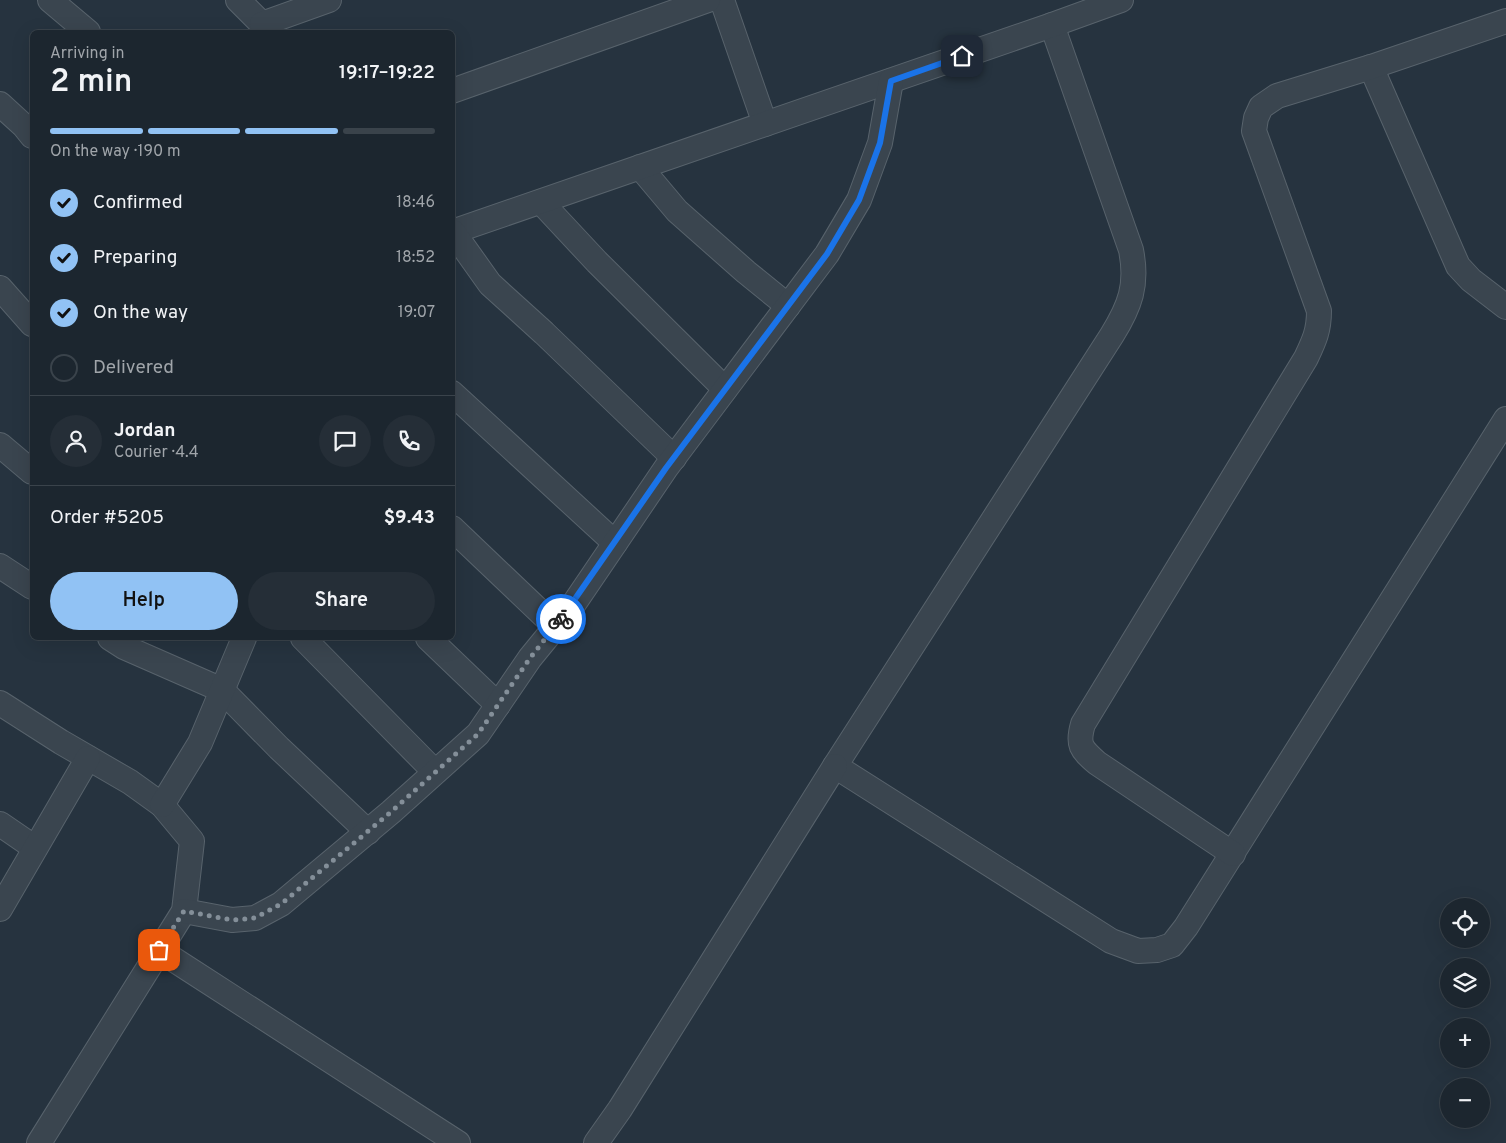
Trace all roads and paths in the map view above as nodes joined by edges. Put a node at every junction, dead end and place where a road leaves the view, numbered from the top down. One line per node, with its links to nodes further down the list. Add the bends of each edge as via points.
1 (50, 0): 10 (street)
2 (238, 0): 9 (street)
3 (329, 0): 9 (street)
4 (708, 0): 13 (street)
5 (722, 0): 15 (street)
6 (1121, 0): 8 (street)
7 (1506, 21): 11 (street)
8 (1052, 25): 12 (street); 44 (street, via 1131,250 1134,263 1132,295 1112,335)
9 (266, 28)
10 (86, 30)
11 (1371, 67): 23 (street, via 1458,266); 50 (street, via 1277,96 1261,107 1256,118 1254,131 1318,311 1319,327 1306,358 1083,724 1080,736 1080,745 1097,763)
12 (891, 81): 15 (street); 22 (street, via 880,143 859,200 827,254)
13 (455, 90)
14 (0, 104): 16 (street)
15 (765, 124): 17 (street)
16 (30, 134)
17 (640, 167): 18 (street); 22 (street, via 677,211)
18 (541, 202): 19 (street); 25 (street)
19 (455, 231)
20 (455, 235): 29 (street, via 490,284)
21 (0, 288): 24 (street)
22 (788, 306): 25 (street)
23 (1506, 307)
24 (30, 322)
25 (726, 389): 29 (street)
26 (455, 396): 32 (street)
27 (1506, 420): 50 (street)
28 (0, 445): 30 (street)
29 (674, 458): 32 (street)
30 (30, 470)
31 (455, 531): 35 (street)
32 (615, 543): 35 (street)
33 (0, 566): 34 (street)
34 (30, 586)
35 (556, 626): 42 (street)
36 (113, 640): 40 (street)
37 (243, 640): 40 (street)
38 (305, 640): 45 (street)
39 (430, 640): 42 (street)
40 (222, 690): 46 (street, via 200,742); 48 (street)
41 (0, 703): 43 (street)
42 (498, 705): 45 (street, via 478,734)
43 (88, 758): 46 (street); 49 (street)
44 (835, 766): 50 (street, via 1111,942 1138,951 1172,945); 56 (street)
45 (435, 772): 48 (street)
46 (162, 805): 52 (street, via 192,841)
47 (0, 824): 49 (street)
48 (368, 832): 52 (street, via 281,904 255,918 232,920)
49 (35, 848): 51 (street)
50 (1232, 854)
51 (0, 909)
52 (184, 911): 53 (street)
53 (159, 950): 54 (street); 55 (street)
54 (38, 1143)
55 (458, 1143)
56 (596, 1143)

